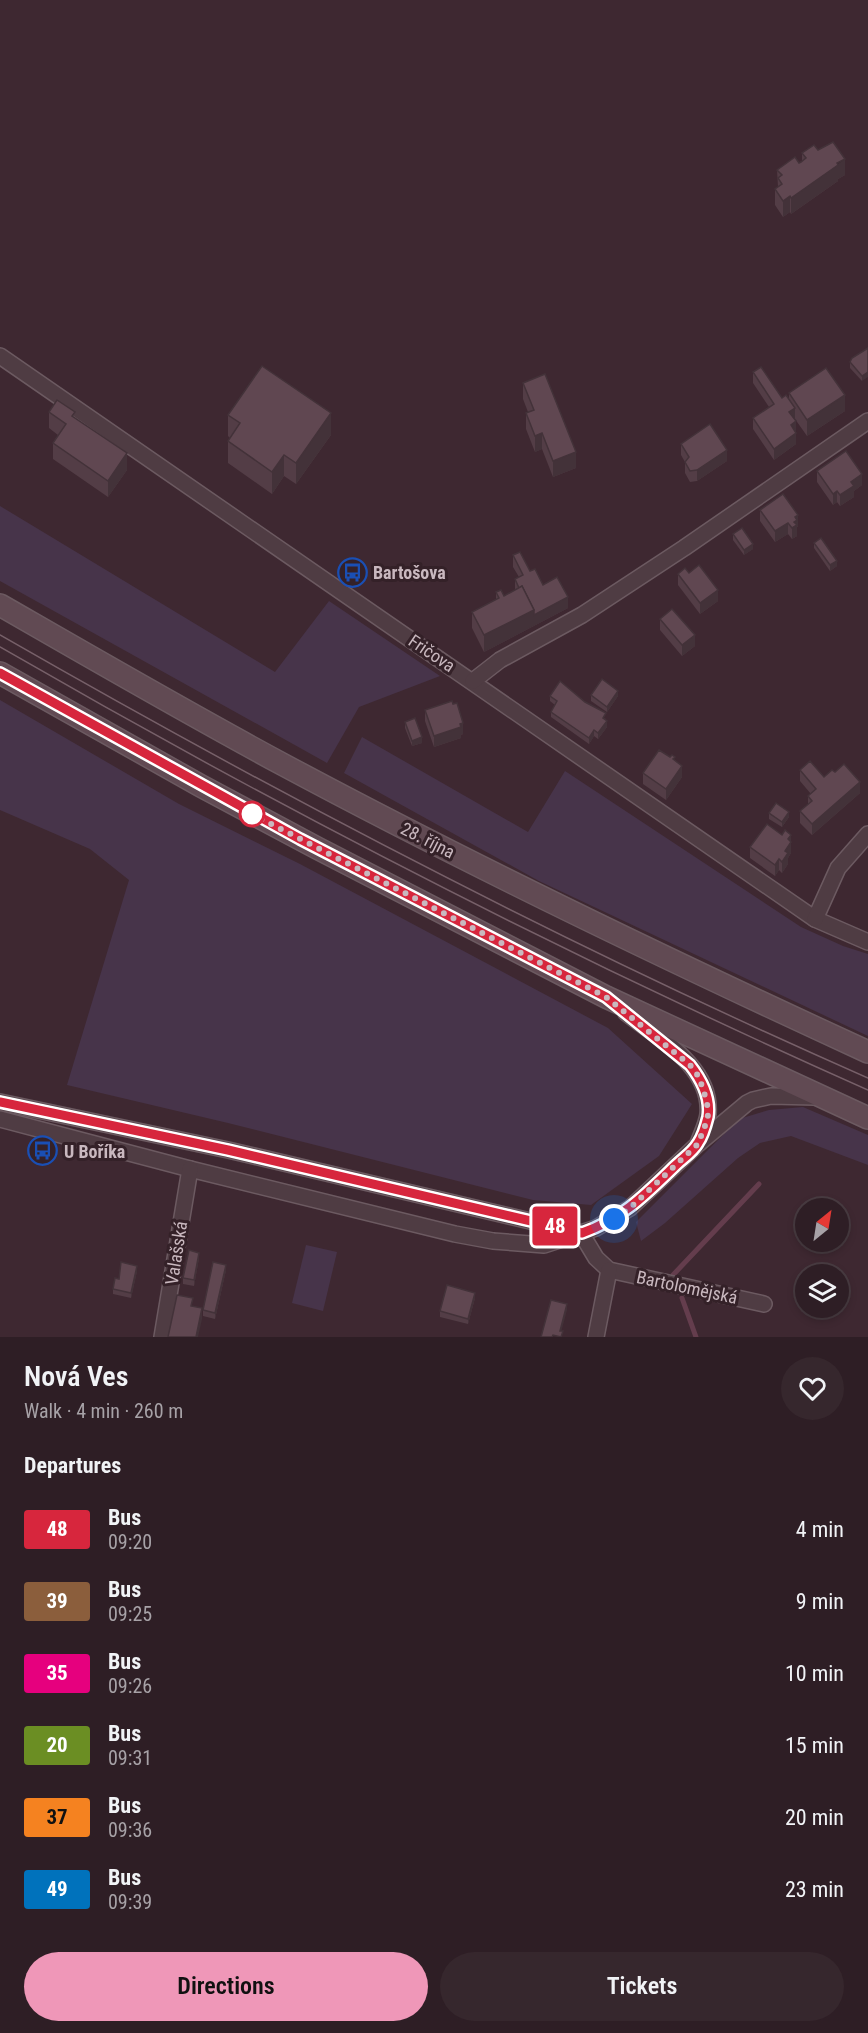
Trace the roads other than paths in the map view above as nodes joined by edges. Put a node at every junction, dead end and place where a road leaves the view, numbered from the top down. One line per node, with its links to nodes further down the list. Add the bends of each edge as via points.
1 (0, 356): 5 (street, Fričova)
2 (868, 421): 5 (street, via 619,591 500,660)
3 (0, 605): 10 (main road, 28. října, via 183,710 407,830 618,935)
4 (0, 673): 9 (main road, via 308,844)
5 (473, 681): 7 (street, Fričova)
6 (868, 834): 7 (street, via 838,868)
7 (815, 919): 8 (street, Fričova)
8 (868, 942)
9 (606, 997): 11 (main road); 17 (street, via 672,1048 699,1077 708,1112)
10 (868, 1052)
11 (821, 1097): 14 (main road); 17 (street, via 771,1096 753,1100)
12 (0, 1102): 13 (street)
13 (82, 1118): 16 (street); 19 (street)
14 (868, 1118)
15 (0, 1119): 16 (street)
16 (76, 1140): 18 (street)
17 (698, 1144): 19 (street, via 630,1208)
18 (190, 1169): 19 (street, via 493,1241 544,1245); 22 (street, Valašská)
19 (582, 1233): 20 (street, via 596,1258)
20 (609, 1270): 21 (street, Bartolomějská); 23 (street)
21 (764, 1304)
22 (162, 1337)
23 (596, 1337)

